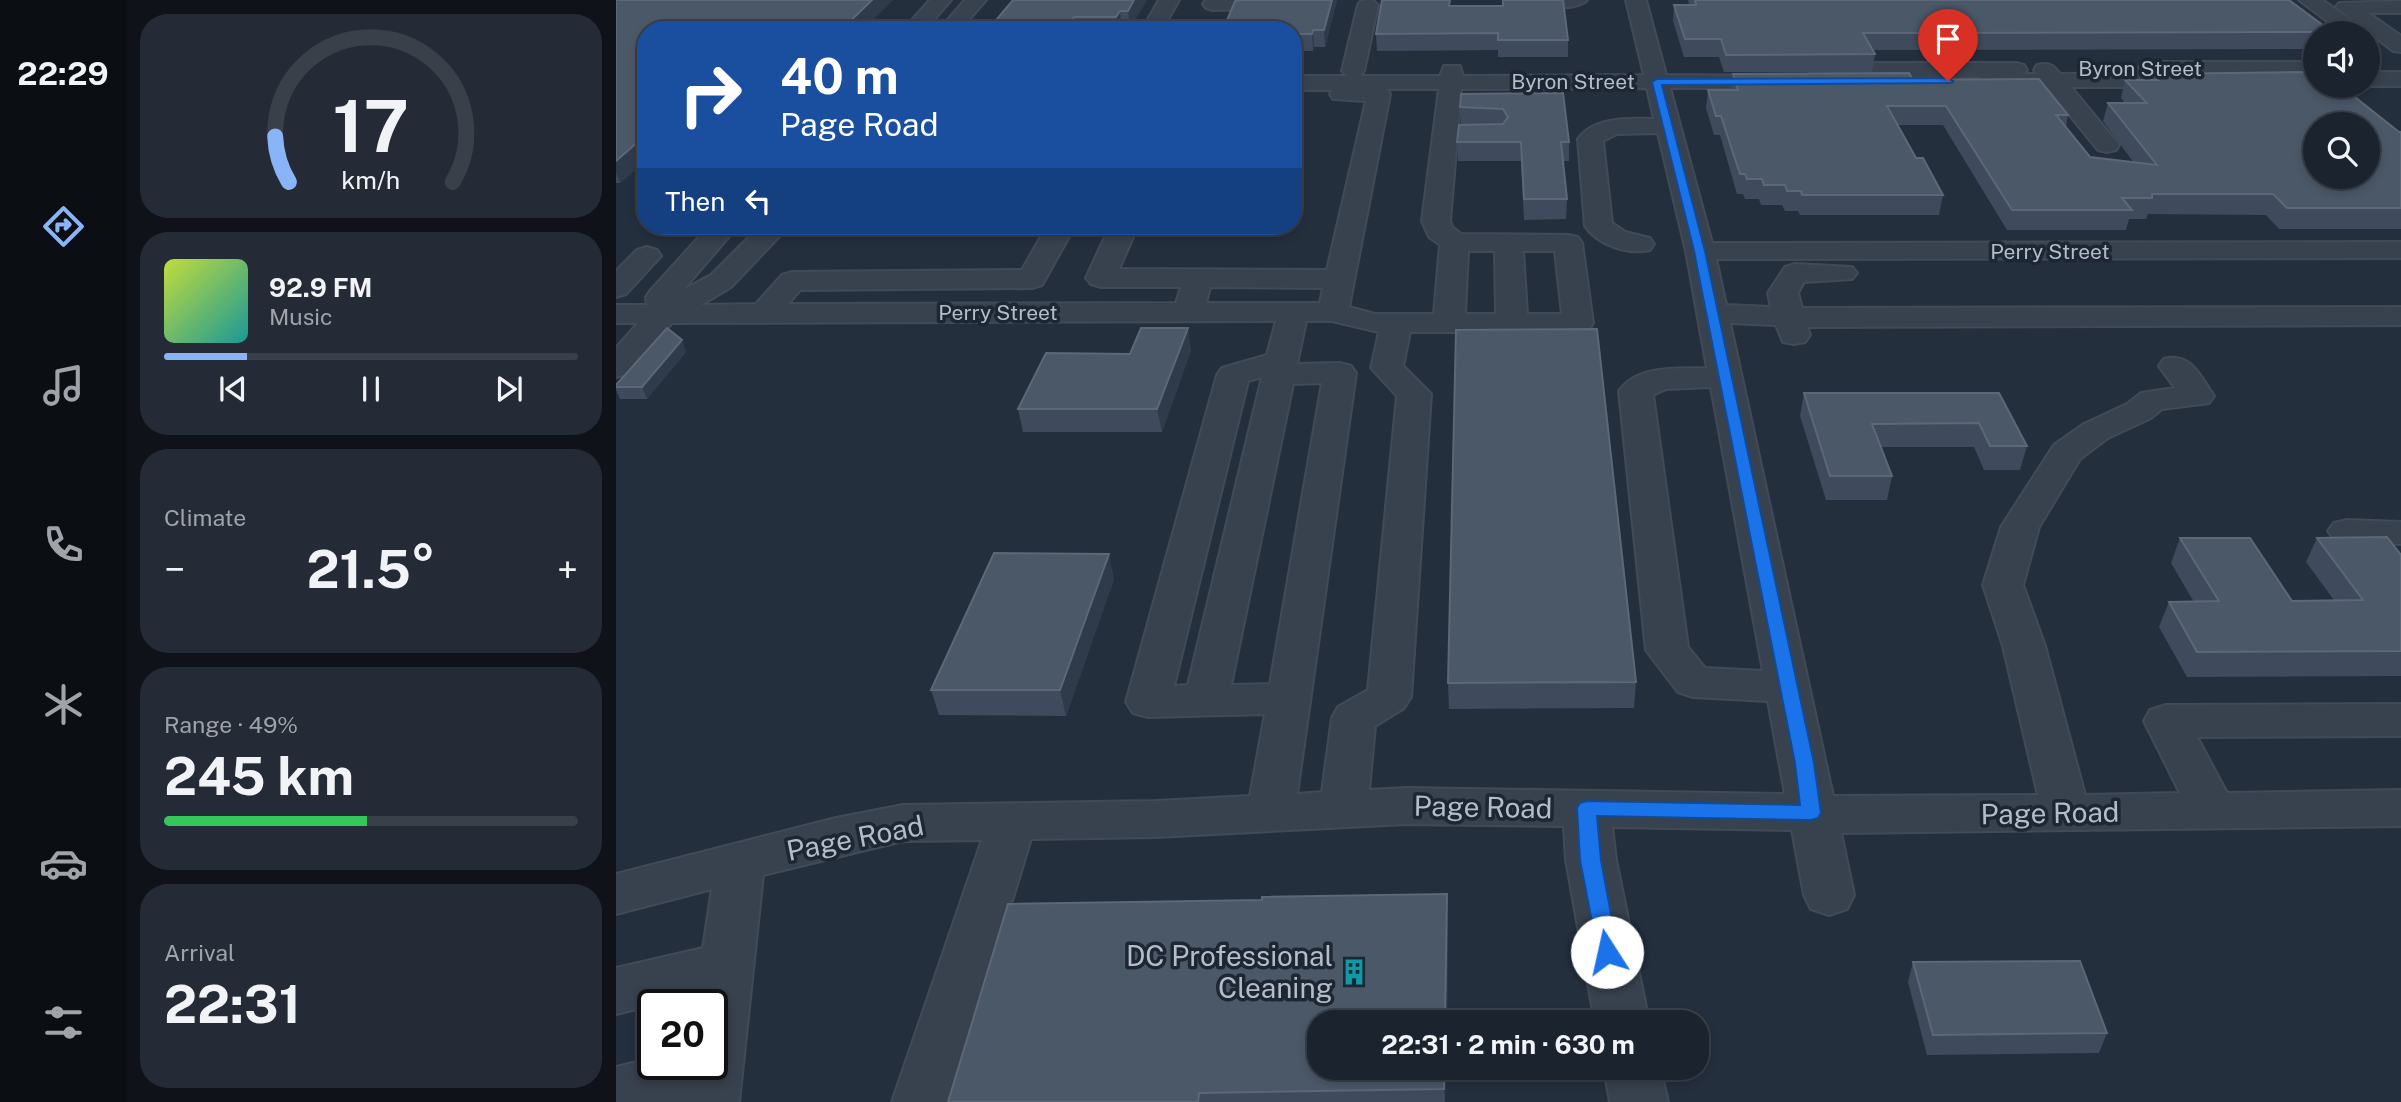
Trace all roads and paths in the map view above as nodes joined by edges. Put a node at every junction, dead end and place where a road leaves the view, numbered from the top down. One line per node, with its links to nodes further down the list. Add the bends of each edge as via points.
1 (941, 0): 12 (street)
2 (976, 0): 13 (street)
3 (1169, 0): 14 (street)
4 (1262, 0): 11 (street)
5 (1541, 0): 6 (street)
6 (1577, 0)
7 (1636, 0): 27 (street)
8 (2309, 0): 15 (street)
9 (1367, 5): 25 (street)
10 (2401, 7): 16 (street, via 2346,7)
11 (1211, 8)
12 (921, 21)
13 (957, 21)
14 (1157, 21)
15 (2349, 21)
16 (2356, 21)
17 (2380, 36): 19 (street)
18 (2380, 46): 19 (street)
19 (2401, 47)
20 (2380, 50): 21 (street)
21 (2401, 67): 22 (street)
22 (2380, 68)
23 (2303, 69): 26 (street, Byron Street)
24 (1302, 72): 25 (street, Byron Street)
25 (1339, 75): 30 (street, Byron Street); 32 (street, Byron Street)
26 (2049, 75): 27 (street, Byron Street); 29 (street, Byron Street); 36 (street)
27 (1655, 76): 32 (street, Byron Street); 35 (street)
28 (2401, 79): 31 (street)
29 (2303, 80)
30 (1302, 81)
31 (2380, 84)
32 (1451, 85): 34 (street); 41 (street, via 1458,135 1436,221 1439,231)
33 (1302, 94): 50 (street, via 1379,94)
34 (1537, 101)
35 (1668, 126): 43 (street, via 1618,127 1601,130 1590,139 1599,226 1615,238); 45 (street)
36 (2107, 145)
37 (716, 235): 59 (street, via 661,298)
38 (766, 235): 59 (street, via 721,281)
39 (1056, 235): 49 (street, via 1032,279)
40 (1120, 235): 48 (street, via 1101,278)
41 (1454, 242): 42 (street); 63 (street)
42 (1508, 243): 64 (street); 64 (street, Perry Street, via 1568,243 1578,323)
43 (1640, 244)
44 (2401, 250): 45 (street, Perry Street)
45 (1700, 251): 57 (street)
46 (647, 256): 51 (street)
47 (2401, 272): 60 (street, via 1795,273)
48 (1198, 278): 50 (street); 52 (street)
49 (966, 279): 55 (street, via 792,281); 56 (street)
50 (1340, 279): 54 (street)
51 (616, 288)
52 (1188, 312): 53 (street, Perry Street); 56 (street, Perry Street)
53 (1293, 312): 54 (street, Perry Street); 67 (street)
54 (1333, 312): 62 (street, Perry Street, via 1374,323)
55 (765, 313): 56 (street, Perry Street); 59 (street, Perry Street)
56 (946, 313)
57 (1712, 313): 60 (street); 68 (street)
58 (616, 314): 59 (street, Perry Street)
59 (663, 314): 66 (street)
60 (1789, 316): 61 (street)
61 (2401, 316)
62 (1396, 323): 63 (street, Perry Street); 77 (street, via 1387,368 1414,394 1390,697 1354,718)
63 (1449, 323): 64 (street, Perry Street)
64 (1512, 323)
65 (2175, 366): 81 (street, via 2202,403 2139,411 2096,431 2066,452 2020,527 2003,585 2024,646)
66 (616, 367)
67 (1280, 368): 72 (street, via 1340,373); 73 (street); 73 (street, via 1233,375 1148,702)
68 (1726, 377): 71 (street); 71 (street, via 1660,379 1636,391 1667,650 1692,682)
69 (2347, 531): 70 (street)
70 (2401, 533)
71 (1789, 687): 80 (street)
72 (1289, 699): 73 (street); 79 (street)
73 (1206, 700)
74 (2401, 720): 78 (street, via 2166,721)
75 (1587, 808): 77 (street, Page Road); 80 (street, Page Road); 88 (street, via 1591,860)
76 (2401, 808): 78 (street, Page Road)
77 (1343, 809): 79 (street, Page Road)
78 (2213, 811): 81 (street, Page Road)
79 (1271, 813): 82 (street, Page Road)
80 (1811, 813): 81 (street, Page Road); 85 (street)
81 (2066, 813)
82 (1013, 820): 83 (street, Page Road, via 904,823); 92 (street)
83 (740, 863): 84 (street, Page Road); 86 (street)
84 (616, 894)
85 (1829, 895)
86 (727, 965): 87 (street); 90 (street)
87 (616, 991)
88 (1620, 1010)
89 (1634, 1080): 93 (street)
90 (712, 1085): 91 (street)
91 (616, 1093)
92 (920, 1102)
93 (1639, 1102)

